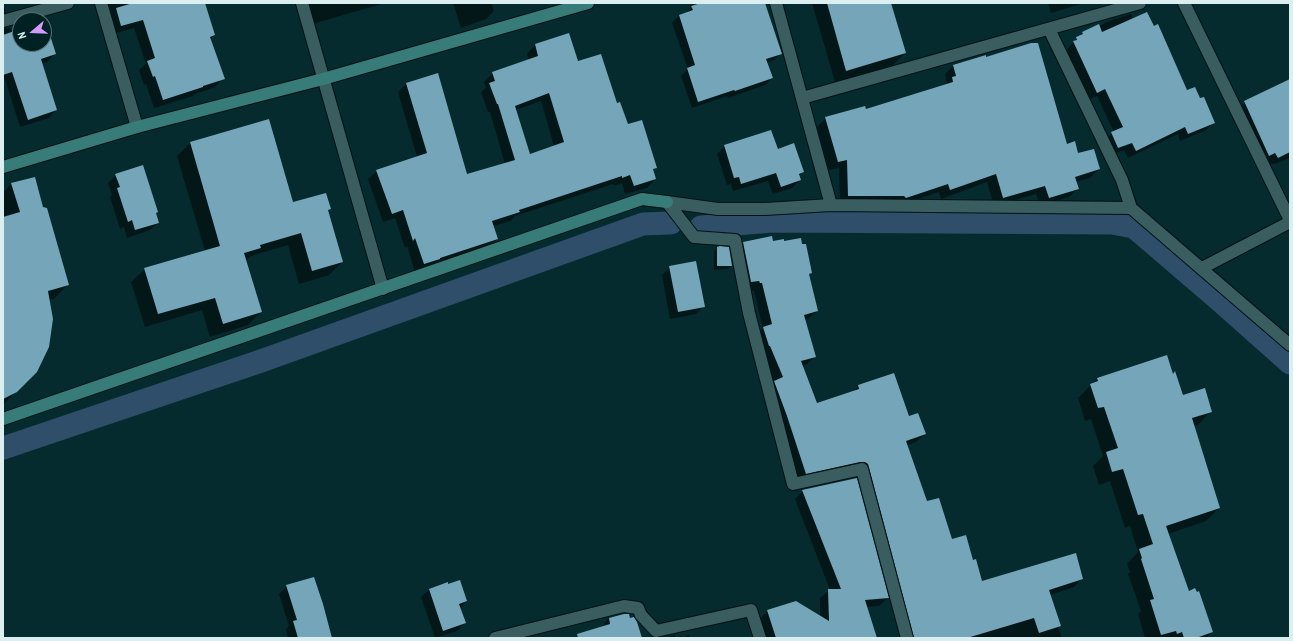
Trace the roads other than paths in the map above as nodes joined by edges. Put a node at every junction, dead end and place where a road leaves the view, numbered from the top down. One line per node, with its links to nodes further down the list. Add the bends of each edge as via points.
1 (68, 3): 8 (street)
2 (101, 3): 12 (street)
3 (302, 3): 10 (street)
4 (588, 3): 10 (street)
5 (776, 3): 11 (street)
6 (1140, 3): 9 (street)
7 (1184, 3): 17 (street)
8 (3, 21)
9 (1049, 29): 11 (street); 16 (street, via 1122,180)
10 (322, 78): 12 (street); 19 (street)
11 (802, 98): 15 (street)
12 (137, 127): 13 (street)
13 (3, 167)
14 (666, 202): 15 (street, via 718,209); 19 (street, via 642,199); 24 (street, via 694,237 735,240 749,314 793,484 862,469)
15 (831, 205): 16 (street)
16 (1131, 208): 18 (street)
17 (1290, 221): 18 (street)
18 (1202, 268): 20 (street)
19 (383, 288): 21 (street)
20 (1290, 345)
21 (3, 419)
22 (495, 638): 23 (street, via 624,606 638,608 656,631 751,610)
23 (760, 638)
24 (907, 638)

